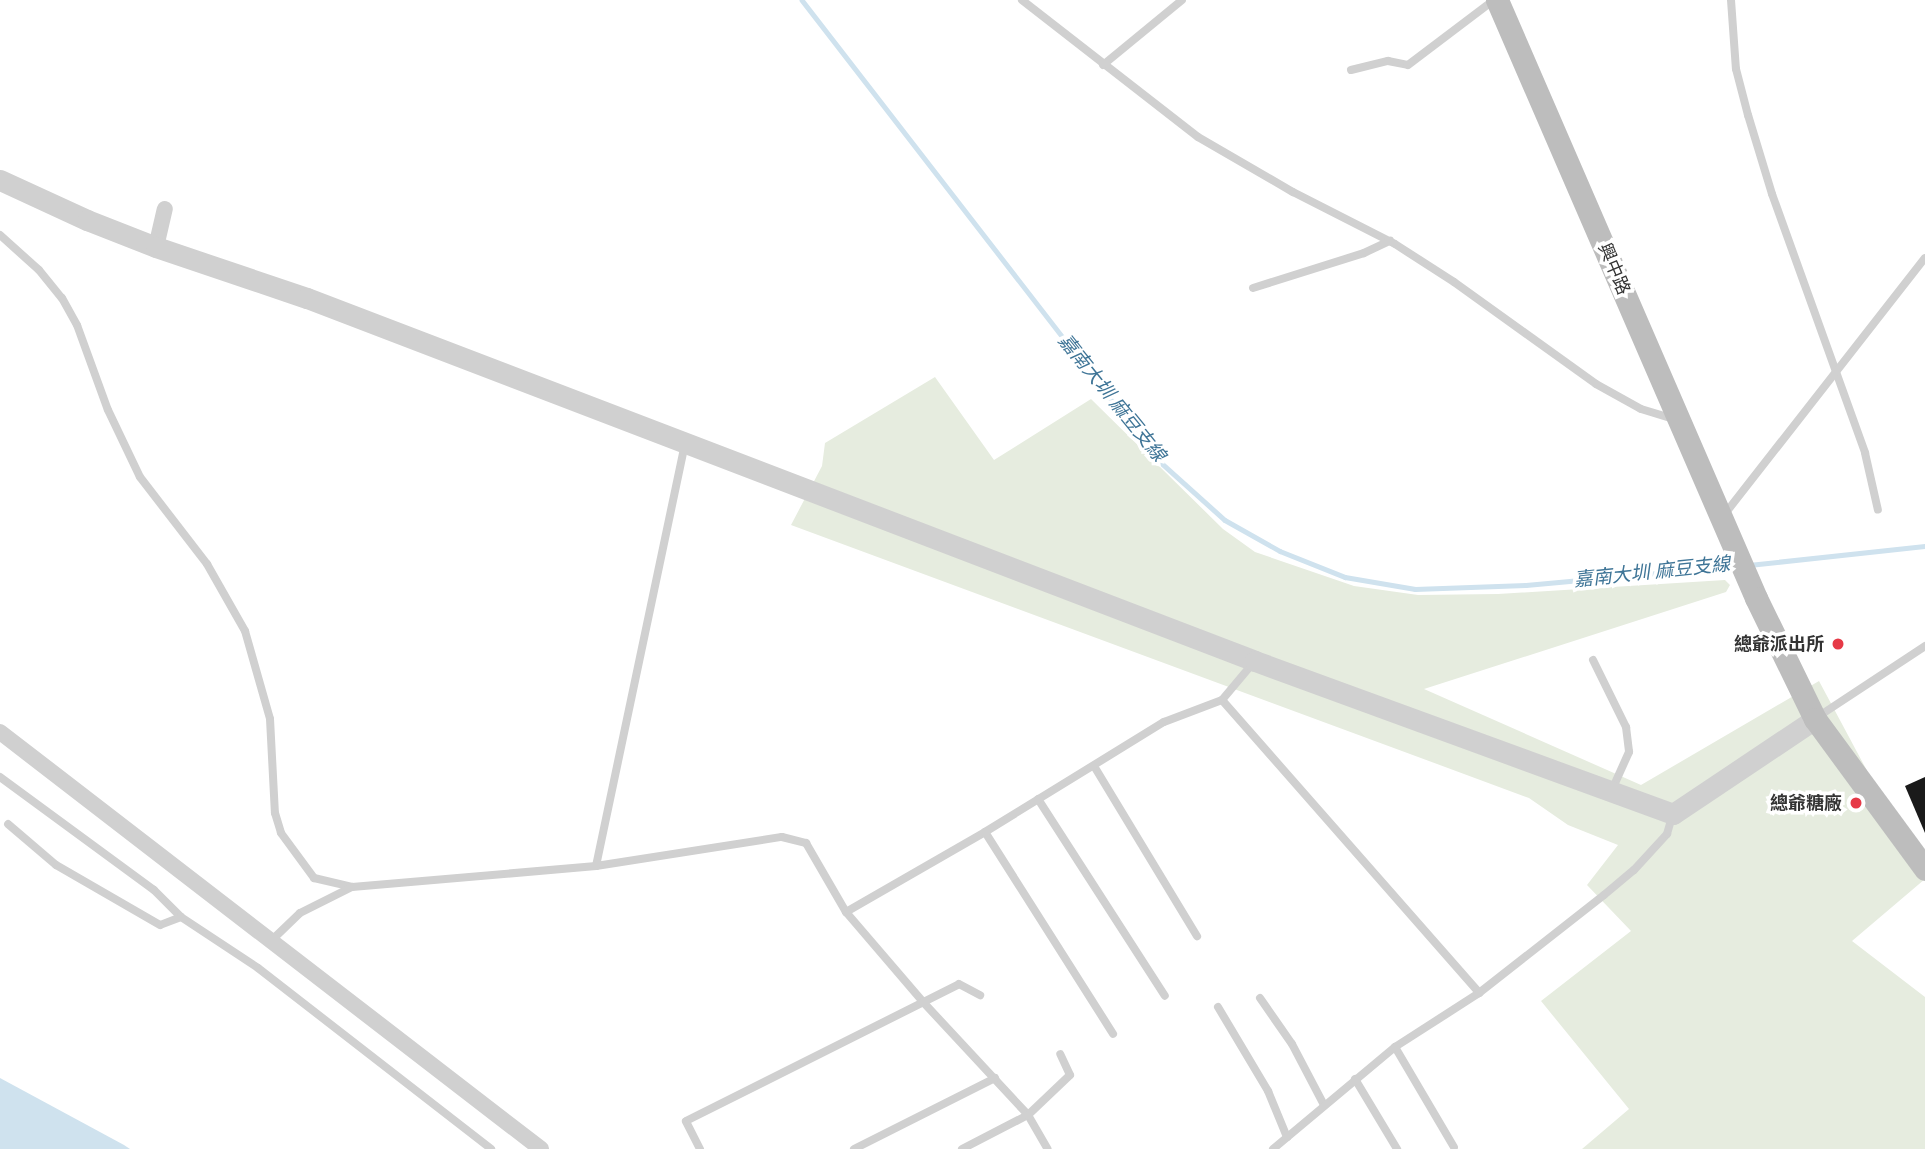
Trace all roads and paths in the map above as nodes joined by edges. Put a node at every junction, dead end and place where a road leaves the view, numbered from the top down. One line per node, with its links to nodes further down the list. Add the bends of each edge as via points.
1 (1022, 0): 5 (lane)
2 (1182, 0): 5 (lane)
3 (1495, 0): 6 (lane, via 1408,65 1388,61); 15 (main road, 興中路)
4 (1731, 0): 14 (lane, via 1735,69 1772,194)
5 (1103, 65): 10 (lane, via 1198,137)
6 (1351, 70)
7 (0, 180): 11 (street)
8 (165, 208): 11 (street)
9 (0, 235): 34 (lane, via 62,298 140,478 207,564 245,631 270,719 275,813 281,833 314,878)
10 (1390, 241): 13 (lane); 15 (lane, via 1596,384 1641,409)
11 (156, 247): 16 (street, via 307,298)
12 (1925, 258): 14 (lane)
13 (1252, 288)
14 (1836, 372): 17 (lane, via 1865,453); 18 (lane)
15 (1679, 421): 18 (main road, 興中路)
16 (685, 444): 21 (street); 32 (lane)
17 (1878, 510)
18 (1726, 528): 23 (main road, 興中路)
19 (1925, 646): 23 (lane)
20 (1593, 660): 27 (lane, via 1626,727 1629,752)
21 (1255, 661): 22 (lane); 27 (street)
22 (1222, 700): 25 (lane, via 1164,722); 39 (lane)
23 (1815, 719): 29 (street); 33 (main road, 興中路)
24 (0, 732): 38 (street)
25 (1094, 766): 28 (lane); 37 (lane)
26 (0, 777): 36 (lane, via 155,890)
27 (1611, 792): 29 (street)
28 (1038, 799): 31 (lane); 41 (lane)
29 (1673, 814): 39 (lane, via 1667,834 1634,870)
30 (8, 824): 36 (lane, via 56,865 160,925)
31 (985, 832): 35 (lane); 45 (lane)
32 (596, 866): 34 (lane); 35 (lane, via 782,836 806,843)
33 (1925, 869)
34 (352, 887): 38 (lane, via 300,913)
35 (846, 912): 43 (lane)
36 (181, 917): 54 (lane, via 258,968)
37 (1197, 936)
38 (273, 939): 55 (street)
39 (1479, 993): 46 (lane)
40 (980, 995): 43 (lane, via 959,984)
41 (1166, 996)
42 (1260, 998): 50 (lane, via 1292,1044)
43 (924, 1003): 48 (lane); 56 (lane, via 686,1121)
44 (1218, 1007): 52 (lane, via 1268,1091)
45 (1113, 1034)
46 (1395, 1047): 49 (lane); 53 (lane)
47 (1060, 1054): 51 (lane, via 1070,1075)
48 (995, 1077): 51 (lane); 57 (lane)
49 (1355, 1079): 50 (lane); 61 (lane)
50 (1324, 1105): 52 (lane)
51 (1028, 1115): 58 (lane); 59 (lane)
52 (1287, 1137): 60 (lane)
53 (1454, 1147)
54 (491, 1149)
55 (541, 1149)
56 (700, 1149)
57 (854, 1149)
58 (962, 1149)
59 (1048, 1149)
60 (1273, 1149)
61 (1396, 1149)

